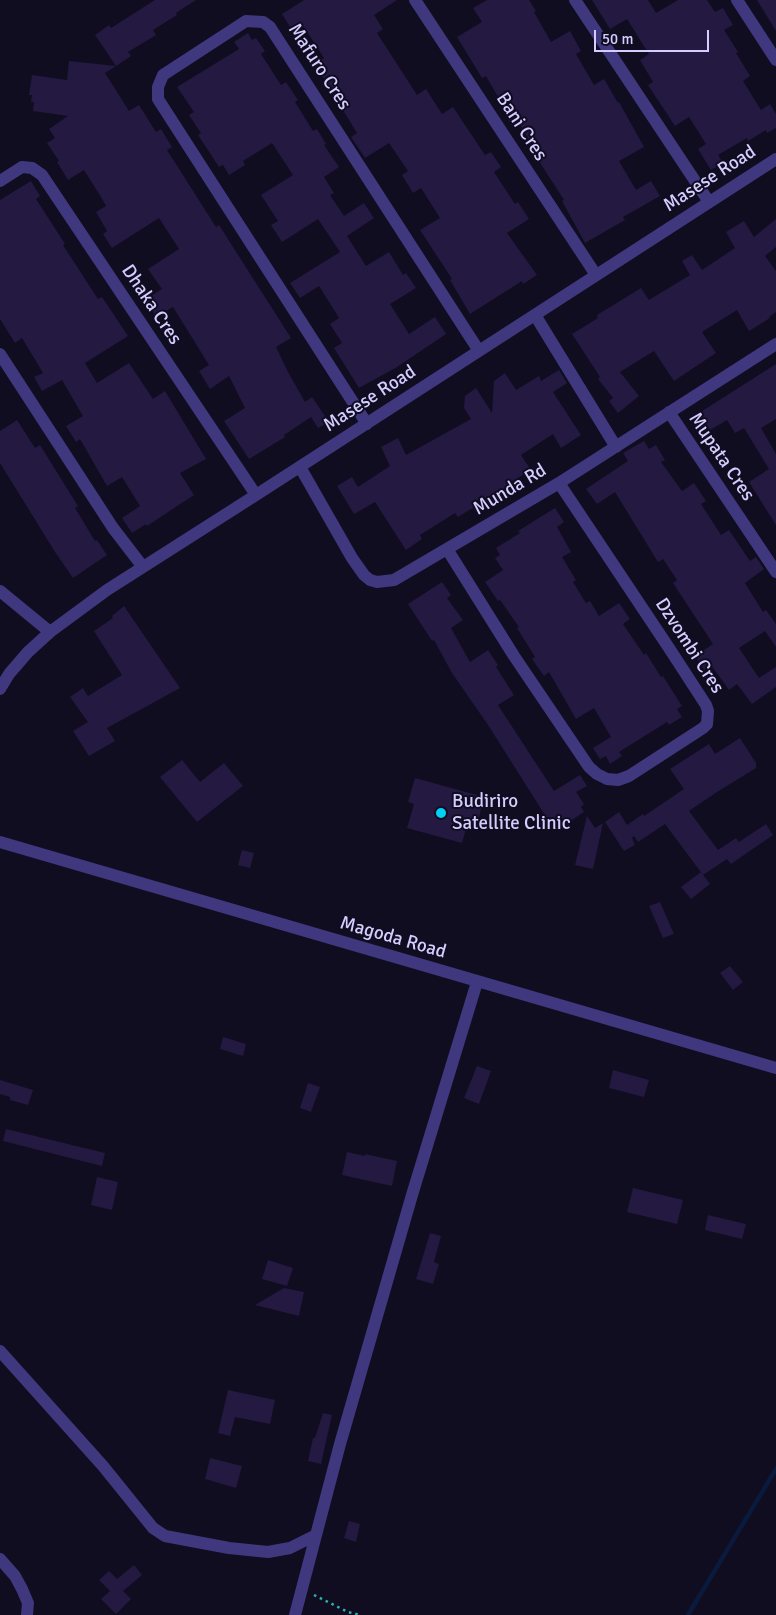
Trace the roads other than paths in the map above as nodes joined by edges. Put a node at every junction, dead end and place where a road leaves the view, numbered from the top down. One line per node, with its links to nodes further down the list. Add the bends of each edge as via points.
1 (415, 0): 8 (street, Bani Cres)
2 (575, 0): 7 (street)
3 (737, 0): 4 (street)
4 (776, 60)
5 (776, 159): 7 (street, Masese Road)
6 (0, 181): 18 (street, Dhaka Cres, via 22,168 32,168 42,175)
7 (709, 202): 8 (street, Masese Road)
8 (596, 275): 9 (street, Masese Road)
9 (536, 314): 11 (street, Masese Road); 15 (street)
10 (776, 344): 13 (street, Munda Rd)
11 (479, 351): 14 (street, Masese Road); 14 (street, Mafuro Cres, via 270,27 263,22 246,21 172,69 164,75 158,87 158,99)
12 (0, 354): 20 (street, via 113,528)
13 (669, 412): 15 (street, Munda Rd); 21 (street, Mupata Cres)
14 (367, 424): 16 (street, Masese Road)
15 (616, 447): 17 (street, Munda Rd)
16 (300, 467): 18 (street, Masese Road); 19 (street, Munda Rd, via 352,558 370,580 394,580)
17 (559, 483): 19 (street, Munda Rd); 19 (street, Dzvombi Cres, via 708,711 707,724 703,728 628,776 618,780 606,779 589,767)
18 (256, 495): 20 (street, Masese Road)
19 (447, 549)
20 (143, 567): 23 (street, Masese Road)
21 (776, 572)
22 (0, 591): 23 (street)
23 (50, 632): 24 (street, Masese Road, via 28,652)
24 (0, 689)
25 (0, 842): 26 (street, Magoda Road)
26 (477, 982): 27 (street, Magoda Road); 29 (street, via 412,1195)
27 (776, 1068)
28 (0, 1350): 29 (street, via 153,1528 165,1536 268,1552 290,1548)
29 (316, 1534): 32 (street)
30 (0, 1560): 31 (street, via 22,1589 28,1604)
31 (27, 1615)
32 (295, 1615)

